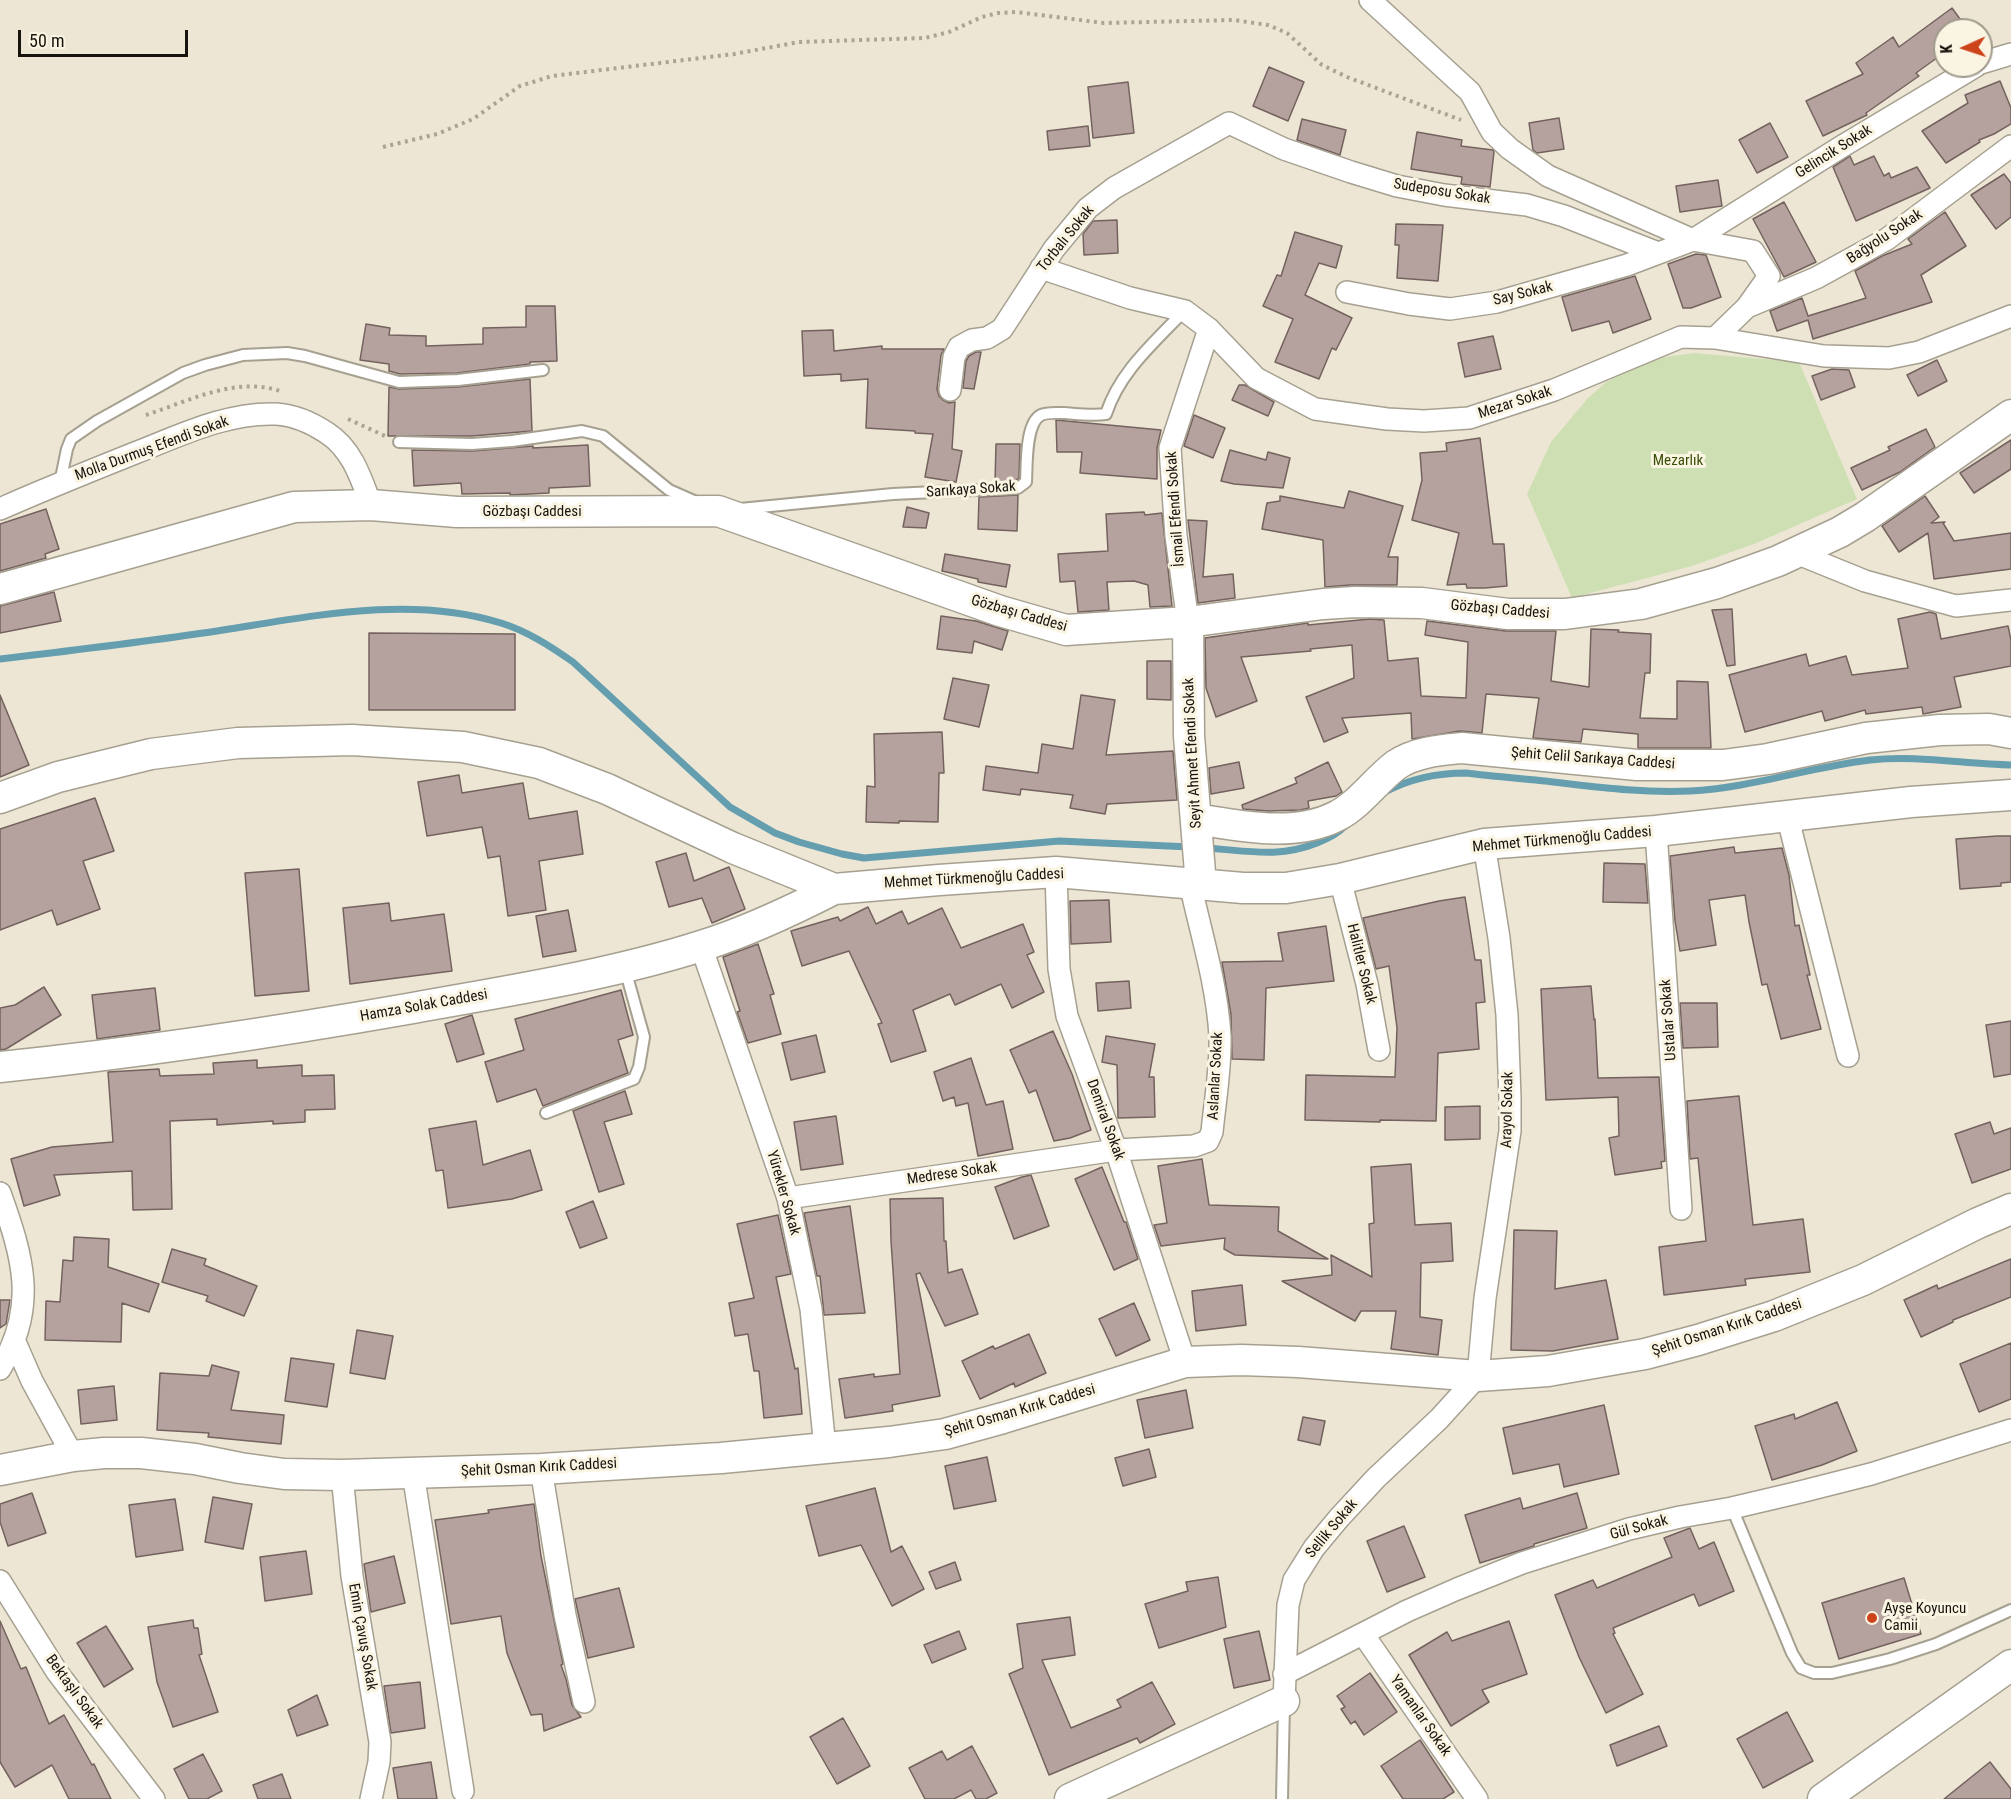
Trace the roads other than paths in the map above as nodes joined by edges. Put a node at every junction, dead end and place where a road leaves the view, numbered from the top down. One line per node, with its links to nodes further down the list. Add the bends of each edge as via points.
1 (1370, 0): 7 (street, via 1470,92 1492,132 1510,149 1548,176)
2 (2011, 54): 3 (street)
3 (1993, 59)
4 (1956, 78): 7 (street, Gelincik Sokak)
5 (1229, 123): 8 (street, Sudeposu Sokak, via 1284,149 1360,175 1444,195 1527,205); 9 (street, Torbalı Sokak, via 1097,201)
6 (2011, 146): 11 (street, Bağyolu Sokak, via 1887,239 1816,278)
7 (1694, 240): 8 (street, Say Sokak); 11 (street, via 1753,251 1769,276)
8 (1658, 254): 10 (street, Say Sokak, via 1470,307 1431,308)
9 (1041, 268): 12 (street, Mezar Sokak); 17 (street, Torbalı Sokak, via 1002,329 959,346)
10 (1347, 292)
11 (1747, 307): 15 (street)
12 (1185, 311): 14 (street, Mezar Sokak); 23 (lane, Sarıkaya Sokak, via 1127,371 1106,414 1042,414 1035,419 1028,446 1026,482 1018,488 893,494)
13 (2011, 316): 15 (street, Mezar Sokak, via 1919,352 1888,358 1824,356)
14 (1209, 329): 15 (street, Mezar Sokak, via 1256,378 1315,409 1424,421 1469,418 1501,408 1681,337); 27 (street, İsmail Efendi Sokak, via 1170,448 1176,536)
15 (1715, 338)
16 (543, 370): 20 (lane, via 399,382 305,356 268,352 243,355 183,373 88,427 71,440)
17 (950, 390)
18 (2011, 415): 24 (street, Gözbaşı Caddesi, via 1865,517)
19 (399, 442): 23 (lane, via 472,444 582,431 603,436 669,490)
20 (60, 483): 21 (street, Molla Durmuş Efendi Sokak, via 229,419 279,414 307,422 345,450 357,467); 22 (street, Molla Durmuş Efendi Sokak)
21 (371, 505): 23 (street, Gözbaşı Caddesi, via 457,512); 25 (street, Gözbaşı Caddesi, via 294,507)
22 (0, 508)
23 (718, 511): 27 (street, Gözbaşı Caddesi, via 1000,611 1066,630)
24 (1796, 553): 26 (street, via 1865,581 1956,606); 27 (street, Gözbaşı Caddesi, via 1727,579 1641,604 1565,614 1508,614 1422,603 1354,602)
25 (0, 589)
26 (2011, 600)
27 (1188, 622): 32 (street, Seyit Ahmet Efendi Sokak, via 1189,736)
28 (2011, 733): 32 (street, Şehit Celil Sarıkaya Caddesi, via 1968,729 1877,736 1723,765 1637,765 1447,749 1408,758 1396,765 1348,809 1324,821 1270,829)
29 (2011, 795): 31 (street, Mehmet Türkmenoğlu Caddesi)
30 (0, 798): 38 (street, Mehmet Türkmenoğlu Caddesi, via 58,777 151,754 238,743 352,740 463,747 539,763 607,789 733,848)
31 (1787, 815): 33 (street, Mehmet Türkmenoğlu Caddesi); 42 (street)
32 (1197, 826): 36 (street, Seyit Ahmet Efendi Sokak)
33 (1656, 831): 34 (street, Mehmet Türkmenoğlu Caddesi); 48 (street, Ustalar Sokak)
34 (1484, 844): 37 (street, Mehmet Türkmenoğlu Caddesi); 53 (street, Arayol Sokak, via 1506,1004 1510,1131 1485,1298)
35 (1056, 873): 36 (street, Mehmet Türkmenoğlu Caddesi); 38 (street, Mehmet Türkmenoğlu Caddesi); 45 (street, Demiral Sokak, via 1059,969 1067,1016)
36 (1196, 877): 37 (street, Mehmet Türkmenoğlu Caddesi, via 1243,888 1286,888); 45 (street, Aslanlar Sokak, via 1220,1037 1212,1132 1208,1142 1194,1146)
37 (1340, 879): 41 (street, Halitler Sokak)
38 (834, 889): 39 (street, Hamza Solak Caddesi, via 747,930)
39 (701, 946): 40 (street, Hamza Solak Caddesi); 47 (street, Yürekler Sokak)
40 (624, 966): 43 (street, Hamza Solak Caddesi, via 354,1018 100,1057); 44 (lane, via 644,1037 634,1079)
41 (1379, 1050)
42 (1848, 1056)
43 (0, 1067)
44 (546, 1113)
45 (1116, 1150): 47 (street, Medrese Sokak); 51 (street, Demiral Sokak)
46 (0, 1193): 50 (street, via 22,1275 24,1296)
47 (788, 1198): 55 (street, Yürekler Sokak, via 811,1309)
48 (1682, 1209)
49 (2011, 1209): 53 (street, Şehit Osman Kırık Caddesi, via 1863,1280 1774,1316 1698,1340 1597,1364)
50 (15, 1342): 52 (street); 56 (street)
51 (1185, 1362): 53 (street, Şehit Osman Kırık Caddesi, via 1298,1362); 55 (street, Şehit Osman Kırık Caddesi, via 945,1434)
52 (0, 1369)
53 (1478, 1376): 66 (street, Sellik Sokak, via 1376,1478 1314,1548 1294,1580 1288,1605)
54 (2011, 1430): 61 (street, Gül Sokak, via 1871,1474)
55 (825, 1448): 57 (street, Şehit Osman Kırık Caddesi)
56 (73, 1456): 58 (street, Şehit Osman Kırık Caddesi); 60 (street, Şehit Osman Kırık Caddesi, via 141,1453 284,1474)
57 (541, 1469): 59 (street, Şehit Osman Kırık Caddesi); 67 (street)
58 (0, 1470)
59 (413, 1473): 60 (street, Şehit Osman Kırık Caddesi); 68 (street)
60 (342, 1475): 70 (street, Emin Çavuş Sokak, via 351,1576 380,1742 380,1762)
61 (1732, 1508): 63 (lane, via 1792,1653 1801,1668 1814,1673 1832,1673 1890,1659 1936,1644); 64 (street, Gül Sokak, via 1629,1529 1522,1563)
62 (0, 1581): 69 (street, Bektaşlı Sokak, via 57,1672)
63 (2011, 1610)
64 (1363, 1634): 66 (street, Gül Sokak); 73 (street, Yamanlar Sokak)
65 (2011, 1665): 74 (street)
66 (1284, 1688): 71 (street); 72 (lane, Sellik Sokak)
67 (584, 1702)
68 (464, 1791)
69 (154, 1799)
70 (371, 1799)
71 (1070, 1799)
72 (1282, 1799)
73 (1477, 1799)
74 (1824, 1799)

